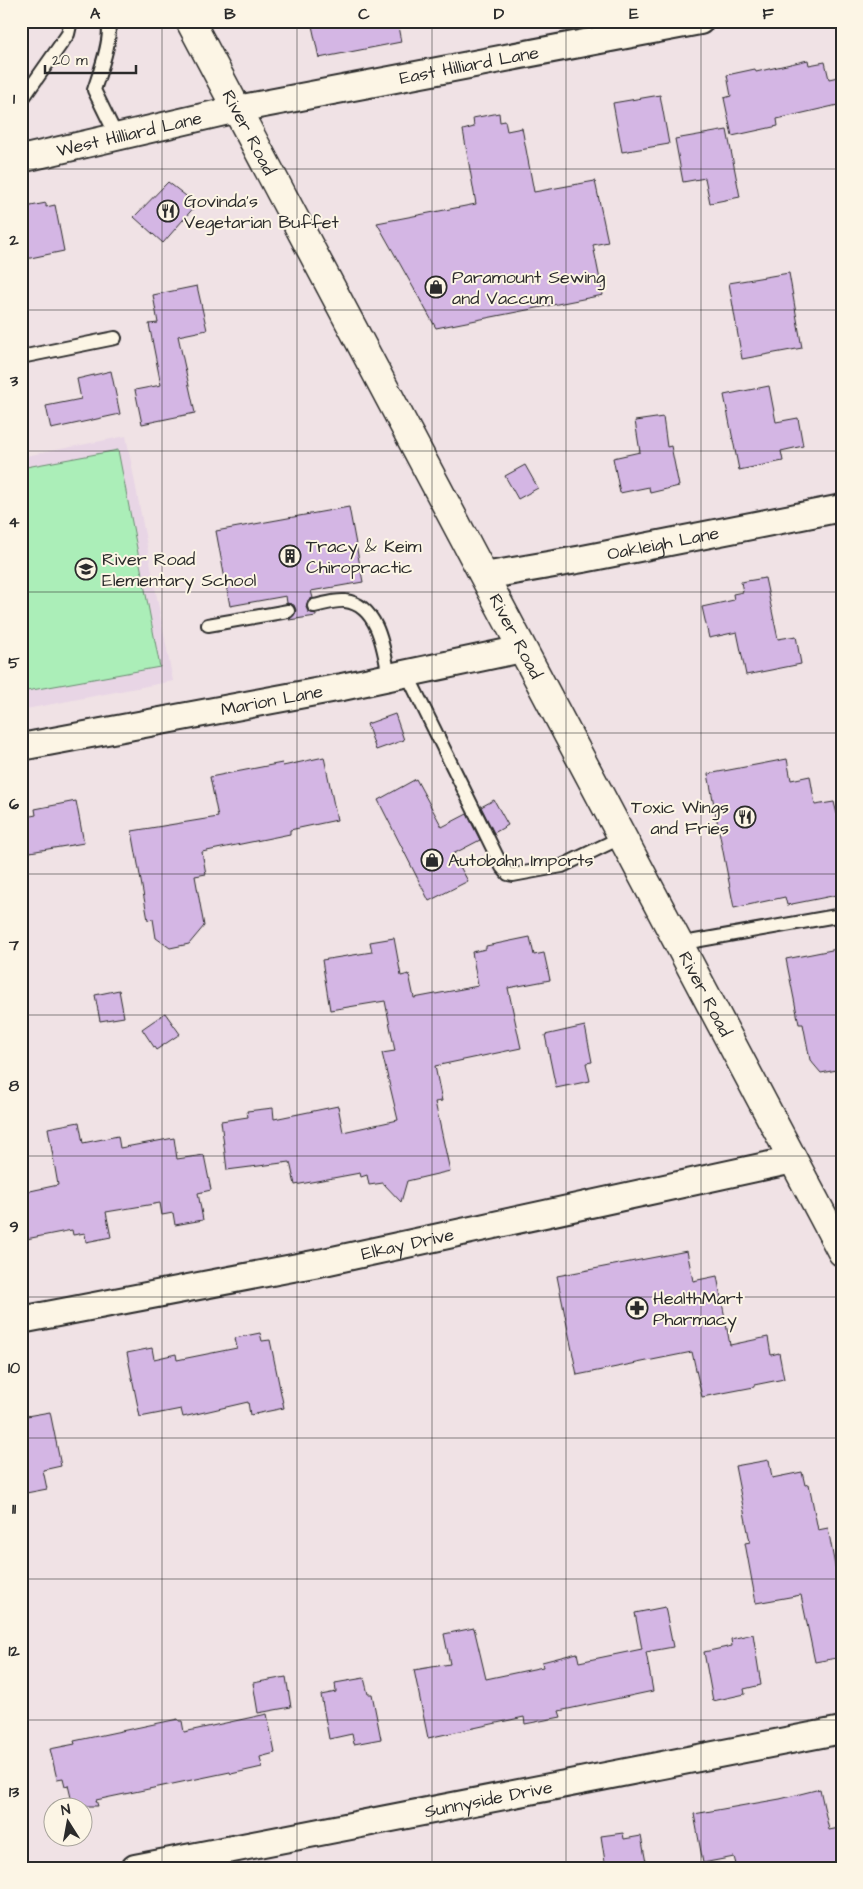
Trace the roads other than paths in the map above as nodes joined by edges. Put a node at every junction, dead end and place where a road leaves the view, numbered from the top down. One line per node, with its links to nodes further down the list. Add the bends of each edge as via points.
1 (71, 21): 5 (lane, via 68,34)
2 (107, 21): 7 (lane, via 110,28 94,90)
3 (190, 21): 6 (main road, River Road)
4 (700, 21): 6 (street, East Hilliard Lane)
5 (21, 101)
6 (237, 109): 7 (street, West Hilliard Lane); 12 (main road, River Road)
7 (117, 137): 8 (street, West Hilliard Lane)
8 (21, 159)
9 (115, 338): 10 (lane)
10 (21, 357)
11 (842, 508): 12 (street, Oakleigh Lane)
12 (484, 576): 16 (main road, River Road)
13 (314, 606): 17 (lane, via 345,601 366,612)
14 (288, 611): 15 (lane)
15 (208, 625)
16 (522, 649): 17 (street, Marion Lane); 19 (main road, River Road)
17 (398, 675): 18 (street, Marion Lane); 19 (lane, via 508,874 562,866)
18 (21, 747)
19 (622, 837): 21 (main road, River Road)
20 (842, 915): 21 (lane)
21 (678, 944): 22 (main road, River Road)
22 (792, 1160): 23 (main road, River Road); 24 (street, Elkay Drive, via 324,1262)
23 (842, 1252)
24 (21, 1320)
25 (842, 1730): 26 (street, Sunnyside Drive)
26 (135, 1868)

